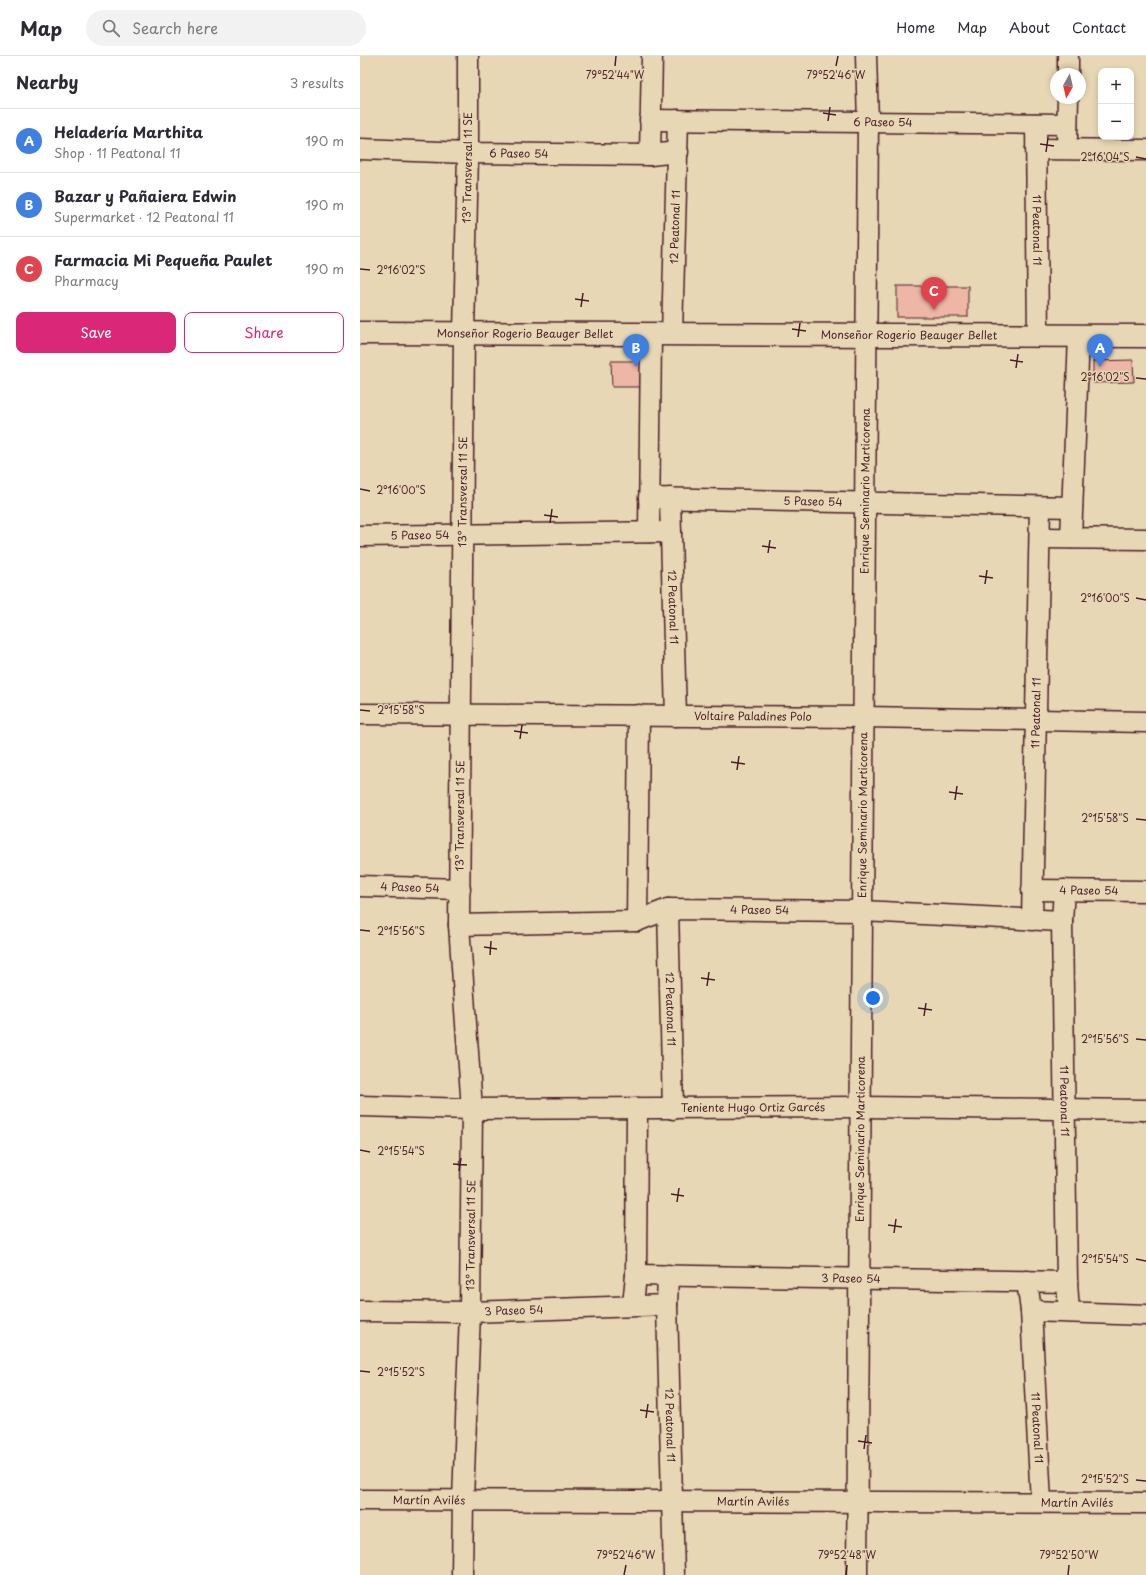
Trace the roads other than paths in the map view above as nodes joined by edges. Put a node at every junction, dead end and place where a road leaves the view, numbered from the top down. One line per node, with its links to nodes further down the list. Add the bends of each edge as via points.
1 (468, 56): 17 (street, 13° Transversal 11 SE)
2 (652, 56): 7 (street)
3 (866, 56): 9 (street, Enrique Seminario Marticorena)
4 (1068, 56): 5 (street)
5 (1068, 68)
6 (1068, 104): 11 (street)
7 (650, 120): 8 (street, 6 Paseo 54); 18 (street)
8 (678, 120): 9 (street, 6 Paseo 54); 16 (street, 12 Peatonal 11)
9 (868, 122): 10 (street, 6 Paseo 54); 22 (street, Enrique Seminario Marticorena)
10 (1036, 124): 11 (street, 6 Paseo 54); 13 (street, 11 Peatonal 11)
11 (1067, 124): 14 (street)
12 (360, 149): 17 (street, 6 Paseo 54)
13 (1036, 149): 14 (street); 23 (street, 11 Peatonal 11)
14 (1067, 149): 15 (street)
15 (1146, 150)
16 (678, 152): 18 (street, 6 Paseo 54); 21 (street, 12 Peatonal 11)
17 (468, 153): 18 (street, 6 Paseo 54); 20 (street, 13° Transversal 11 SE)
18 (650, 155)
19 (360, 333): 20 (street, Monseñor Rogerio Beauger Bellet)
20 (464, 333): 21 (street, Monseñor Rogerio Beauger Bellet); 33 (street, 13° Transversal 11 SE)
21 (662, 334): 22 (street, Monseñor Rogerio Beauger Bellet); 26 (street, 12 Peatonal 11)
22 (866, 335): 23 (street, Monseñor Rogerio Beauger Bellet); 28 (street, Enrique Seminario Marticorena)
23 (1038, 336): 24 (street, Monseñor Rogerio Beauger Bellet)
24 (1079, 336): 25 (street, Monseñor Rogerio Beauger Bellet); 30 (street)
25 (1146, 336)
26 (649, 498): 27 (street, 5 Paseo 54); 31 (street, 12 Peatonal 11)
27 (670, 498): 28 (street, 5 Paseo 54); 32 (street, 12 Peatonal 11)
28 (865, 503): 29 (street, 5 Paseo 54); 42 (street, Enrique Seminario Marticorena)
29 (1040, 507): 30 (street, 5 Paseo 54); 35 (street, 11 Peatonal 11)
30 (1072, 507): 36 (street)
31 (649, 532): 32 (street, 5 Paseo 54); 33 (street, 5 Paseo 54)
32 (671, 532): 41 (street, 12 Peatonal 11)
33 (462, 535): 34 (street, 5 Paseo 54); 39 (street, 13° Transversal 11 SE)
34 (360, 536)
35 (1040, 538): 36 (street); 43 (street, 11 Peatonal 11)
36 (1071, 538): 37 (street)
37 (1146, 539)
38 (360, 714): 39 (street, Voltaire Paladines Polo)
39 (461, 715): 40 (street, Voltaire Paladines Polo); 46 (street, 13° Transversal 11 SE)
40 (639, 715): 41 (street, Voltaire Paladines Polo); 53 (street)
41 (676, 716): 42 (street, Voltaire Paladines Polo)
42 (864, 717): 43 (street, Voltaire Paladines Polo); 51 (street, Enrique Seminario Marticorena)
43 (1036, 720): 44 (street, Voltaire Paladines Polo); 47 (street, 11 Peatonal 11)
44 (1146, 722)
45 (360, 886): 46 (street, 4 Paseo 54)
46 (460, 889): 55 (street, 13° Transversal 11 SE)
47 (1032, 890): 48 (street, 4 Paseo 54); 52 (street, 11 Peatonal 11)
48 (1064, 890): 49 (street, 4 Paseo 54); 54 (street, 11 Peatonal 11)
49 (1146, 891)
50 (668, 909): 51 (street, 4 Paseo 54); 53 (street, 4 Paseo 54); 60 (street, 12 Peatonal 11)
51 (862, 911): 52 (street, 4 Paseo 54); 57 (street, Enrique Seminario Marticorena)
52 (1032, 920): 54 (street, 4 Paseo 54)
53 (637, 921): 55 (street, 4 Paseo 54)
54 (1062, 921): 61 (street, 11 Peatonal 11)
55 (460, 925): 59 (street, 13° Transversal 11 SE)
56 (360, 1106): 59 (street, Teniente Hugo Ortiz Garcés)
57 (861, 1107): 60 (street, Teniente Hugo Ortiz Garcés); 61 (street, Teniente Hugo Ortiz Garcés); 65 (street, Enrique Seminario Marticorena)
58 (637, 1108): 59 (street, Teniente Hugo Ortiz Garcés); 60 (street, Teniente Hugo Ortiz Garcés); 63 (street)
59 (472, 1109): 72 (street, 13° Transversal 11 SE)
60 (673, 1109)
61 (1064, 1110): 62 (street, Teniente Hugo Ortiz Garcés); 67 (street, 11 Peatonal 11)
62 (1146, 1110)
63 (636, 1274): 64 (street, 3 Paseo 54); 69 (street)
64 (668, 1275): 65 (street, 3 Paseo 54); 68 (street, 12 Peatonal 11)
65 (859, 1278): 66 (street, 3 Paseo 54); 78 (street, Enrique Seminario Marticorena)
66 (1027, 1281): 67 (street, 3 Paseo 54); 71 (street, 11 Peatonal 11)
67 (1067, 1282): 73 (street, 11 Peatonal 11)
68 (667, 1305): 69 (street, 3 Paseo 54); 77 (street, 12 Peatonal 11)
69 (633, 1306): 72 (street, 3 Paseo 54)
70 (360, 1311): 72 (street, 3 Paseo 54)
71 (1031, 1311): 73 (street); 79 (street, 11 Peatonal 11)
72 (470, 1312): 76 (street, 13° Transversal 11 SE)
73 (1069, 1312): 74 (street)
74 (1146, 1315)
75 (360, 1500): 76 (street, Martín Avilés)
76 (463, 1500): 77 (street, Martín Avilés); 81 (street, 13° Transversal 11 SE)
77 (673, 1502): 78 (street, Martín Avilés); 82 (street, 12 Peatonal 11)
78 (858, 1502): 79 (street, Martín Avilés); 83 (street, Enrique Seminario Marticorena)
79 (1041, 1502): 80 (street, Martín Avilés)
80 (1146, 1503)
81 (462, 1575)
82 (674, 1575)
83 (857, 1575)

